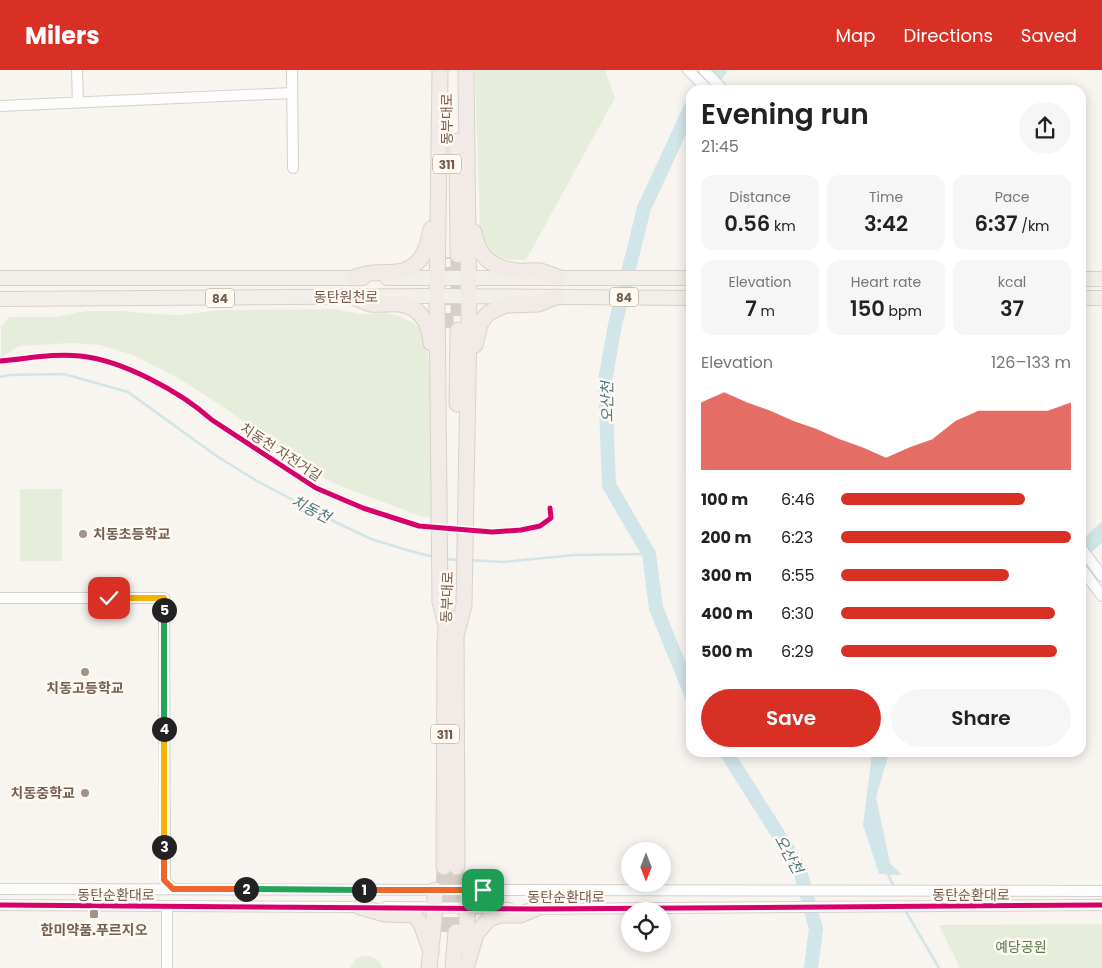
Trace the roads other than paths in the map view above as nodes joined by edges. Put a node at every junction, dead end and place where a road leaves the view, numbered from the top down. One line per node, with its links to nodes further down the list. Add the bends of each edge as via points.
1 (77, 70): 12 (street)
2 (292, 70): 11 (street)
3 (440, 70): 15 (highway)
4 (447, 70): 5 (highway, 동부대로 / 311, via 452,256)
5 (457, 70)
6 (466, 70): 16 (highway)
7 (688, 70): 9 (street)
8 (704, 70): 10 (street)
9 (703, 85)
10 (718, 85)
11 (292, 93): 12 (street); 14 (street)
12 (78, 102): 13 (street)
13 (0, 106)
14 (292, 168)
15 (439, 191): 18 (highway, via 428,248 415,265 397,272); 19 (highway)
16 (469, 193): 20 (highway); 21 (highway, via 476,245 485,258 503,268 540,271)
17 (0, 278): 18 (main road, 동탄원천로 / 84)
18 (353, 278): 19 (main road, 동탄원천로 / 84)
19 (437, 278): 20 (main road, 동탄원천로 / 84); 25 (highway)
20 (469, 278): 21 (main road, 동탄원천로 / 84); 27 (highway)
21 (560, 278): 22 (main road, 동탄원천로 / 84)
22 (686, 278)
23 (1086, 279): 24 (main road)
24 (1102, 280)
25 (437, 296): 26 (main road, 동탄원천로 / 84); 27 (main road, 동탄원천로 / 84); 35 (highway)
26 (353, 297): 32 (main road, 동탄원천로 / 84); 35 (highway, via 371,304 402,304 419,312 428,327 432,352)
27 (470, 297): 28 (main road, 동탄원천로 / 84); 34 (highway)
28 (556, 297): 29 (main road, 동탄원천로 / 84); 34 (highway, via 538,304 506,304 488,313 480,324 474,352)
29 (686, 298)
30 (1086, 298): 31 (main road)
31 (1102, 298)
32 (0, 300)
33 (452, 329): 36 (highway, 동부대로 / 311)
34 (468, 360): 36 (highway)
35 (438, 362): 36 (highway)
36 (452, 524): 42 (highway, 동부대로 / 311)
37 (1086, 555): 39 (street)
38 (1086, 574): 40 (street)
39 (1101, 575)
40 (1102, 596)
41 (0, 598): 43 (street, via 164,598)
42 (450, 867)
43 (164, 880): 45 (street); 46 (street)
44 (0, 889): 45 (street, 동탄순환대로)
45 (156, 889): 46 (street, 동탄순환대로)
46 (173, 889): 47 (street, 동탄순환대로)
47 (435, 890): 48 (street, 동탄순환대로); 54 (highway)
48 (468, 890): 49 (street, 동탄순환대로); 55 (highway)
49 (1102, 891)
50 (0, 905): 52 (street, 동탄순환대로)
51 (1102, 905): 56 (street, 동탄순환대로)
52 (167, 906): 53 (street, 동탄순환대로); 58 (street)
53 (360, 907): 54 (street, 동탄순환대로); 57 (highway, via 385,914 414,915 421,924)
54 (434, 907): 55 (street, 동탄순환대로); 57 (highway)
55 (468, 908): 56 (street, 동탄순환대로); 62 (highway)
56 (535, 909): 62 (highway, via 520,915 488,918 476,934)
57 (430, 952): 59 (highway)
58 (167, 968)
59 (429, 968)
60 (439, 968): 61 (highway, via 449,932)
61 (453, 968)
62 (466, 968)

